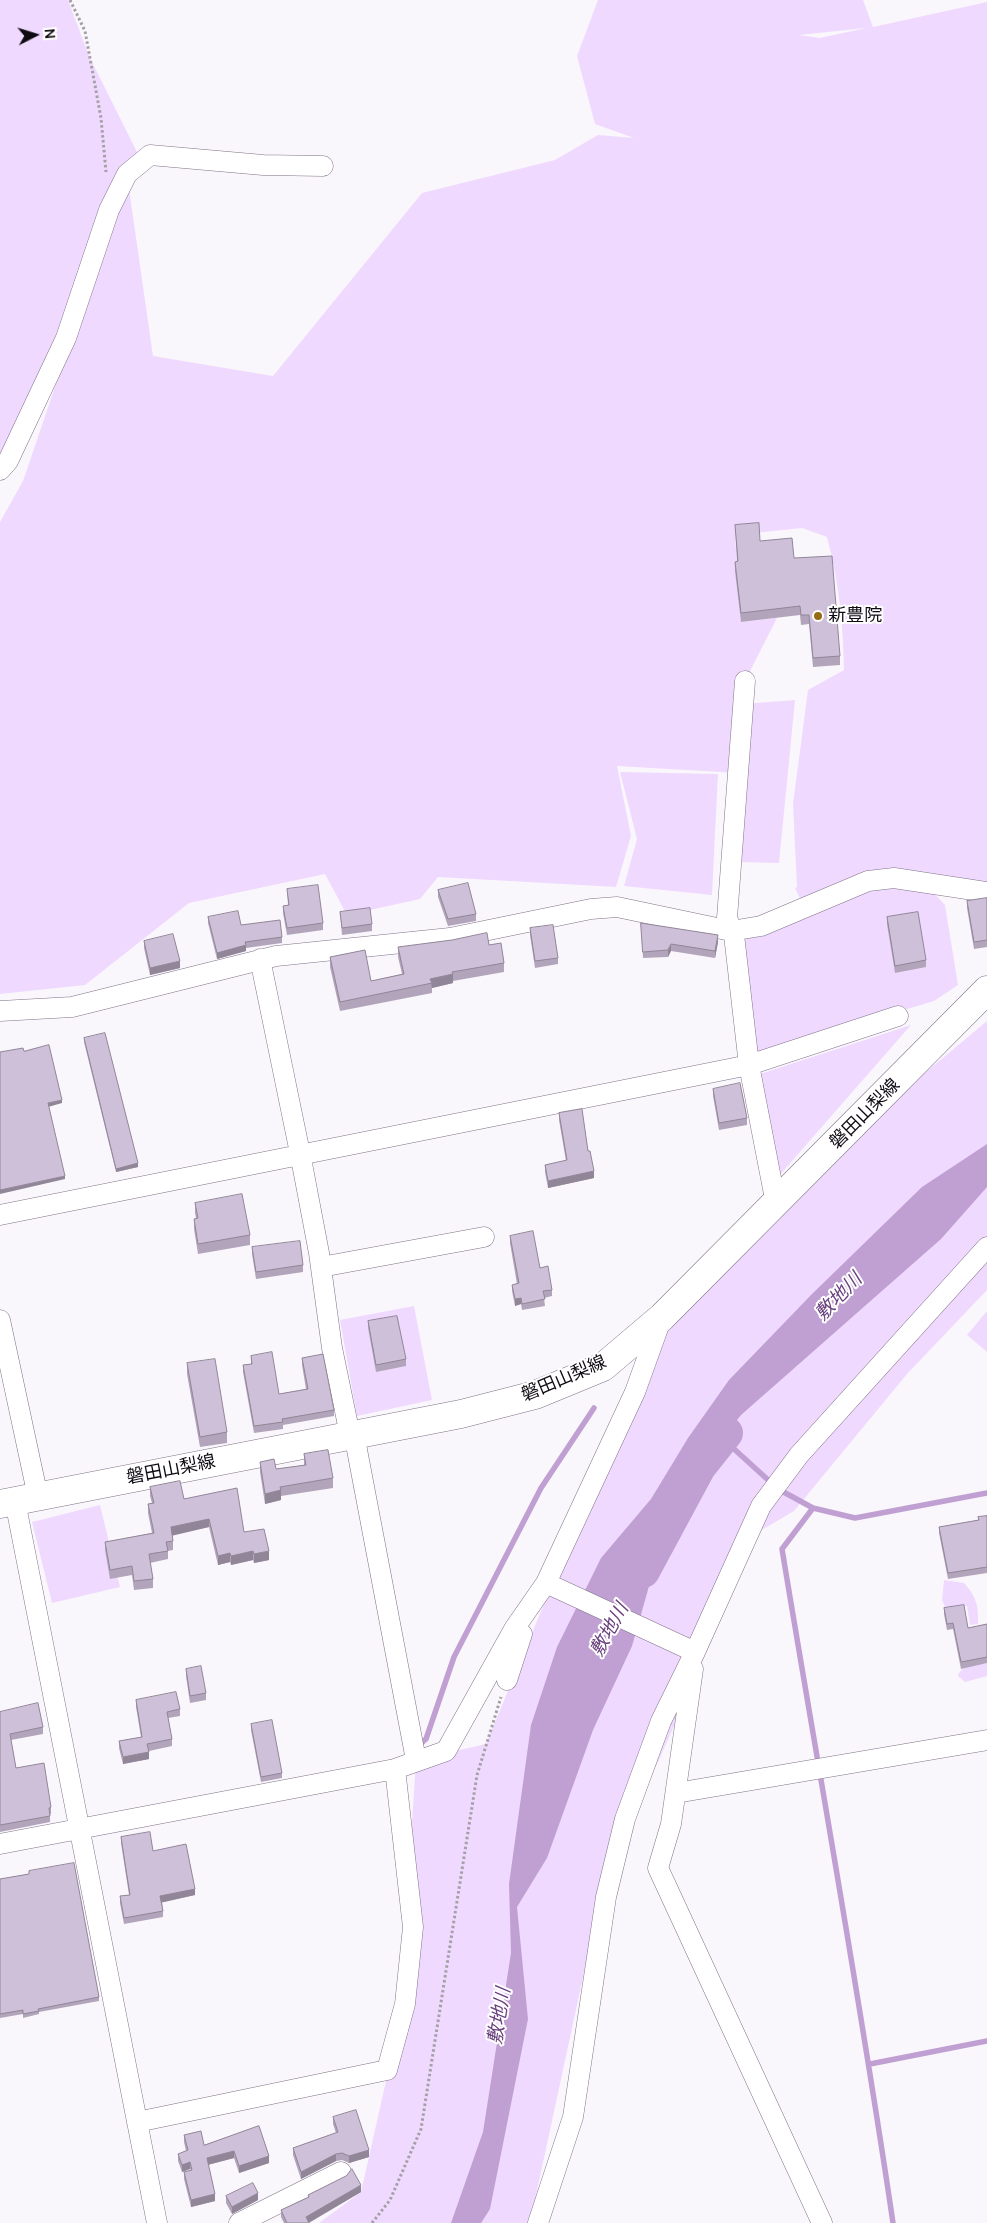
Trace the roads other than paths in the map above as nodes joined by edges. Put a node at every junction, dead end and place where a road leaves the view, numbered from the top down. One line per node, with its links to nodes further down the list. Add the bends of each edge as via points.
1 (323, 166): 2 (street, via 263,165 150,155 127,174 109,210 66,338 8,461)
2 (0, 470)
3 (744, 682): 5 (street, via 726,918)
4 (987, 892): 5 (street, via 894,878 868,881 761,926)
5 (731, 931): 6 (street, via 617,907 591,909 450,938); 10 (street)
6 (260, 959): 8 (street, via 72,1008); 11 (street)
7 (987, 990): 12 (main road, 磐田山梨線)
8 (0, 1011)
9 (898, 1016): 10 (street)
10 (749, 1065): 11 (street); 12 (street)
11 (300, 1153): 13 (street); 16 (street)
12 (776, 1204): 17 (main road, 磐田山梨線)
13 (0, 1215)
14 (484, 1237): 16 (street)
15 (987, 1247): 23 (street, via 799,1455 760,1506)
16 (321, 1267): 19 (street, via 332,1348)
17 (662, 1317): 19 (main road, 磐田山梨線, via 603,1367 535,1395 461,1414); 21 (street, via 635,1392)
18 (0, 1320): 20 (street)
19 (352, 1435): 20 (main road, 磐田山梨線); 26 (street)
20 (18, 1501): 29 (street)
21 (551, 1586): 22 (street); 23 (street)
22 (533, 1602): 24 (street); 26 (street, via 514,1629 446,1751)
23 (688, 1648): 28 (street); 35 (street, via 625,1819 606,1897 573,2117)
24 (507, 1680)
25 (987, 1740): 28 (street)
26 (416, 1760): 27 (street)
27 (395, 1769): 29 (street); 31 (street, via 413,1927 405,2004 387,2070)
28 (676, 1793): 36 (street, via 658,1868)
29 (80, 1829): 30 (street); 31 (street)
30 (0, 1844)
31 (137, 2122): 33 (street)
32 (341, 2172): 34 (street)
33 (157, 2223)
34 (239, 2223)
35 (538, 2223)
36 (822, 2223)

